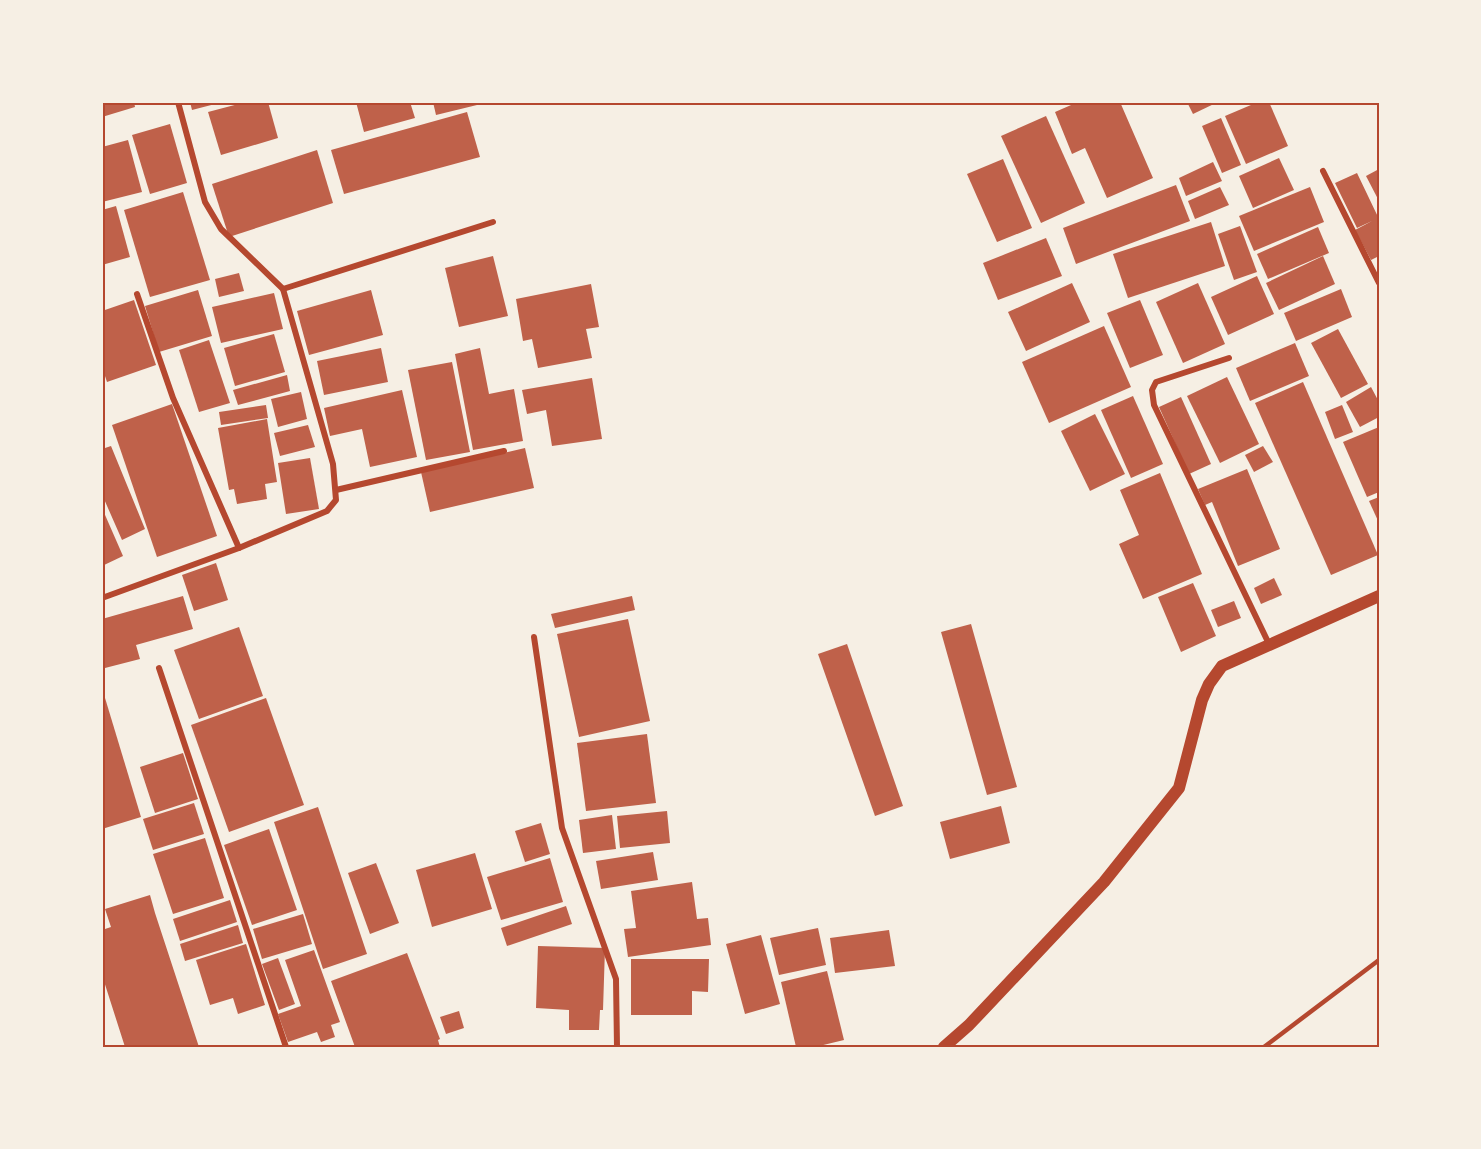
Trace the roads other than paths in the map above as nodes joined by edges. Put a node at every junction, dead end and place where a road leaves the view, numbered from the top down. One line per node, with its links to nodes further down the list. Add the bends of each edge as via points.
1 (178, 102): 5 (street, via 205,202 221,229)
2 (1323, 171): 4 (street)
3 (493, 222): 5 (street)
4 (1379, 284)
5 (283, 289): 9 (street, via 333,464)
6 (137, 294): 10 (street, via 173,398)
7 (1229, 358): 14 (street, via 1156,382 1152,397)
8 (504, 451): 9 (street)
9 (336, 490): 10 (street, via 336,500 327,511)
10 (238, 548): 12 (street)
11 (1379, 596): 14 (main road)
12 (102, 598)
13 (534, 637): 19 (street, via 562,828 616,979)
14 (1269, 644): 20 (main road, via 1222,666 1202,700 1179,788 1104,882)
15 (159, 668): 18 (street)
16 (1379, 960): 17 (lane)
17 (1267, 1046)
18 (286, 1047)
19 (617, 1047)
20 (944, 1047)

